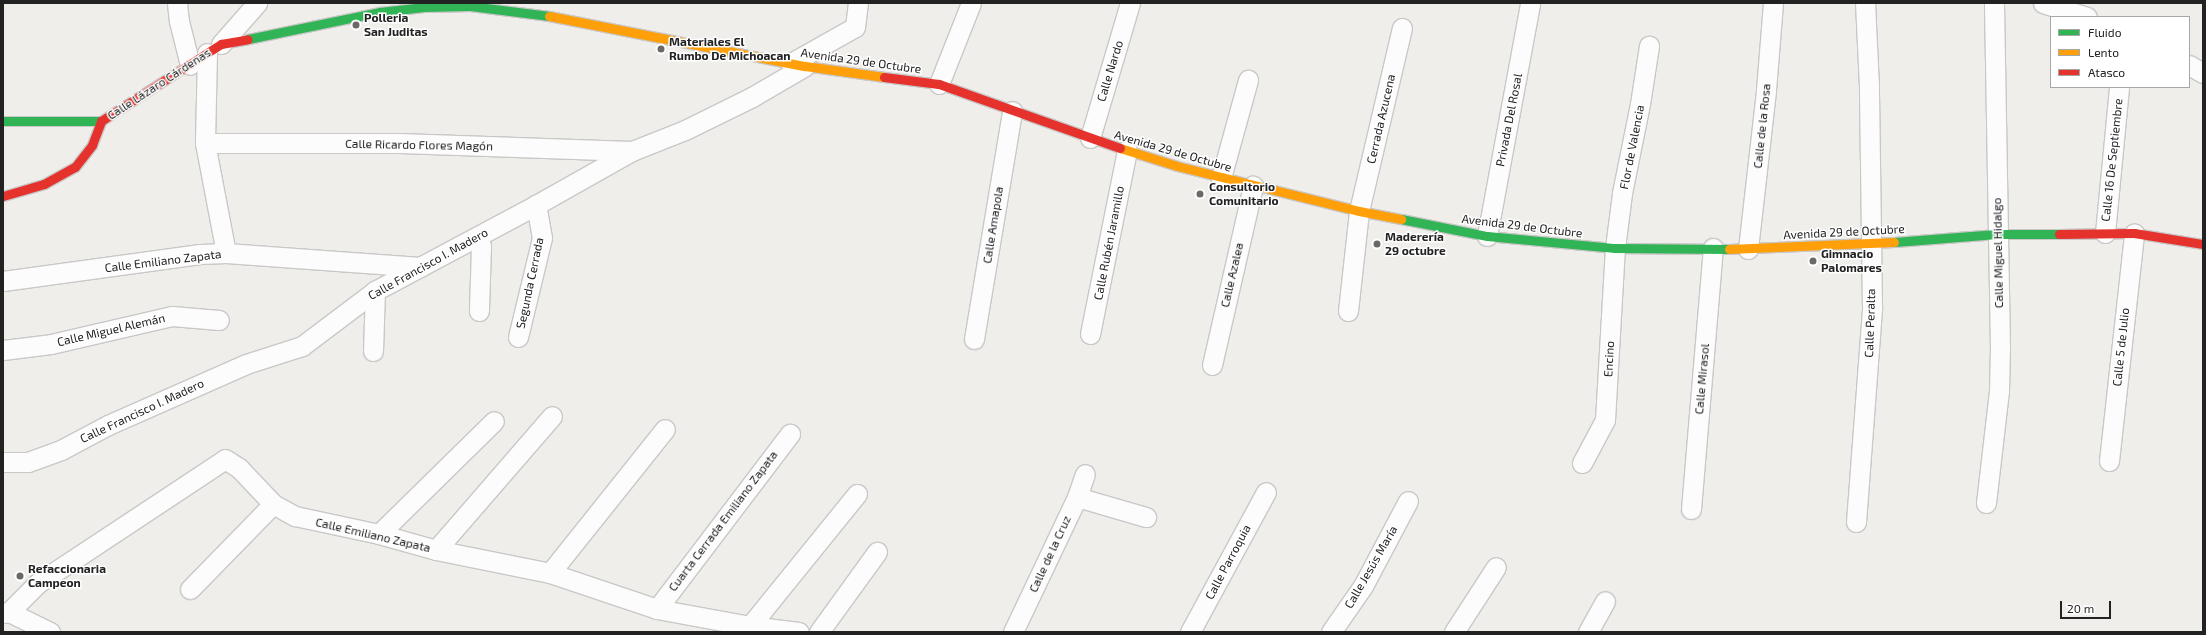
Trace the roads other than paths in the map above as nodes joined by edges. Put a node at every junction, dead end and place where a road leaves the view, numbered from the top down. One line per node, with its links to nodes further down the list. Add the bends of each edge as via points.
1 (177, 3): 16 (street)
2 (257, 3): 14 (street, Calle Lázaro Cárdenas)
3 (858, 3): 15 (street, Calle Francisco I. Madero, via 855,27)
4 (971, 3): 20 (street)
5 (1130, 3): 25 (street, Calle Nardo)
6 (1530, 3): 37 (street, Privada Del Rosal)
7 (1773, 3): 43 (street, Calle de la Rosa)
8 (1865, 3): 39 (street, Calle Peralta)
9 (1994, 3): 35 (street, Calle Miguel Hidalgo)
10 (2043, 3): 11 (street)
11 (2084, 16)
12 (1402, 28): 33 (street, Cerrada Azucena)
13 (1649, 46): 41 (street, Flor de Valencia, via 1622,193)
14 (214, 49): 15 (street, Avenida 29 de Octubre, via 380,12 424,7 470,6 541,15); 16 (street, Calle Lázaro Cárdenas); 26 (street)
15 (798, 64): 20 (street, Avenida 29 de Octubre); 27 (street, Calle Francisco I. Madero, via 752,97 685,130)
16 (190, 65): 23 (street, Calle Lázaro Cárdenas)
17 (2190, 66): 18 (street)
18 (2203, 73)
19 (1248, 80): 29 (street)
20 (939, 84): 22 (street, Avenida 29 de Octubre)
21 (2119, 88): 36 (street, Calle 16 De Septiembre)
22 (1012, 111): 25 (street, Avenida 29 de Octubre); 53 (street, Calle Amapola)
23 (101, 120): 24 (street); 31 (street, Calle Lázaro Cárdenas, via 92,145 75,167 44,184)
24 (3, 121)
25 (1090, 138): 28 (street, Avenida 29 de Octubre)
26 (205, 143): 27 (street, Calle Ricardo Flores Magón, via 400,143); 44 (street)
27 (632, 151): 32 (street, Calle Francisco I. Madero)
28 (1127, 151): 29 (street, Avenida 29 de Octubre); 51 (street, Calle Rubén Jaramillo)
29 (1221, 178): 30 (street, Avenida 29 de Octubre)
30 (1253, 186): 33 (street, Avenida 29 de Octubre); 56 (street, Calle Azalea)
31 (3, 196)
32 (536, 205): 38 (street, Calle Francisco I. Madero); 52 (street, Segunda Cerrada, via 542,238)
33 (1359, 211): 37 (street, Avenida 29 de Octubre); 49 (street, Cerrada Azucena)
34 (2134, 233): 36 (street, Avenida 29 de Octubre); 40 (street, Avenida 29 de Octubre); 61 (street, Calle 5 de Julio)
35 (1997, 234): 36 (street, Avenida 29 de Octubre); 39 (street, Avenida 29 de Octubre); 69 (street, Calle Miguel Hidalgo, via 1999,391)
36 (2105, 234)
37 (1487, 236): 41 (street, Avenida 29 de Octubre)
38 (475, 238): 45 (street, Calle Francisco I. Madero); 48 (street, via 481,246)
39 (1872, 244): 43 (street, Avenida 29 de Octubre); 73 (street, Calle Peralta, via 1872,315)
40 (2203, 244)
41 (1615, 248): 42 (street, Avenida 29 de Octubre); 63 (street, Encino, via 1605,420)
42 (1713, 248): 43 (street, Avenida 29 de Octubre); 71 (street, Calle Mirasol)
43 (1748, 249)
44 (226, 253): 45 (street, Calle Emiliano Zapata); 46 (street, Calle Emiliano Zapata, via 200,254)
45 (420, 267): 47 (street, Calle Francisco I. Madero)
46 (3, 281)
47 (375, 291): 55 (street); 62 (street, Calle Francisco I. Madero, via 302,346 246,364 61,450 28,462)
48 (479, 311)
49 (1348, 311)
50 (219, 320): 54 (street, Calle Miguel Alemán, via 172,316 51,344)
51 (1090, 334)
52 (518, 337)
53 (974, 339)
54 (3, 350)
55 (373, 351)
56 (1212, 365)
57 (552, 416): 75 (street)
58 (494, 421): 74 (street)
59 (665, 429): 78 (street)
60 (790, 434): 81 (street, Cuarta Cerrada Emiliano Zapata)
61 (2108, 461)
62 (3, 462)
63 (1582, 463)
64 (1085, 474): 67 (street, Calle de la Cruz)
65 (1266, 492): 88 (street, Calle Parroquia)
66 (858, 494): 83 (street)
67 (1077, 497): 72 (street); 87 (street, Calle de la Cruz)
68 (1408, 500): 89 (street, Calle Jesús María, via 1363,586)
69 (1986, 503)
70 (273, 504): 74 (street, Calle Emiliano Zapata, via 295,516); 79 (street); 82 (street, Calle Emiliano Zapata, via 239,468 225,459 38,583)
71 (1691, 509)
72 (1146, 517)
73 (1856, 522)
74 (379, 534): 75 (street, Calle Emiliano Zapata)
75 (436, 550): 78 (street, Calle Emiliano Zapata)
76 (877, 552): 86 (street)
77 (1496, 567): 90 (street)
78 (550, 573): 81 (street, Calle Emiliano Zapata)
79 (190, 589)
80 (1605, 601): 91 (street)
81 (656, 609): 83 (street, Calle Emiliano Zapata)
82 (6, 613): 84 (street)
83 (750, 626): 85 (street, Calle Emiliano Zapata)
84 (50, 632)
85 (799, 632)
86 (819, 632)
87 (1013, 632)
88 (1190, 632)
89 (1331, 632)
90 (1454, 632)
91 (1588, 632)

